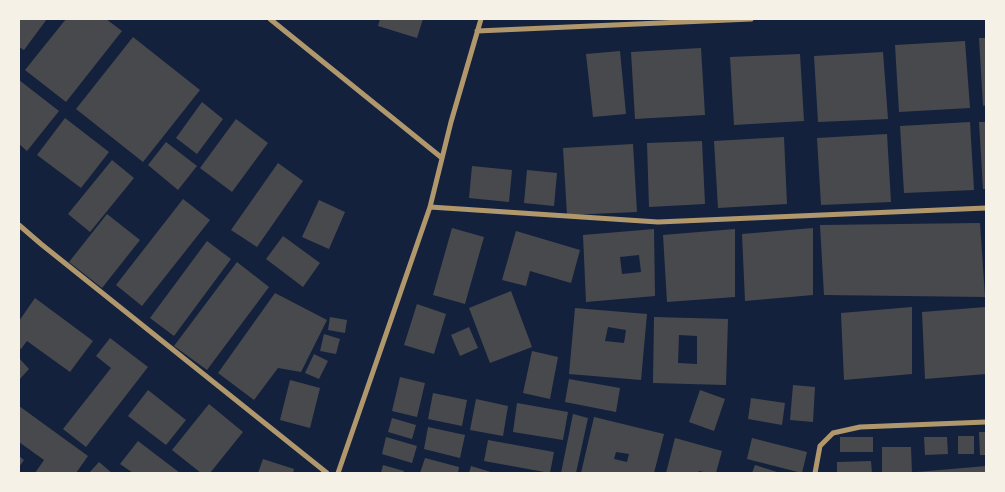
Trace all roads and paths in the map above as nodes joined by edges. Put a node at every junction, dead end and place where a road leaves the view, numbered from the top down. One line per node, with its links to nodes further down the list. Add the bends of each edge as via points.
1 (270, 19): 5 (street)
2 (481, 19): 4 (street)
3 (751, 19): 4 (street)
4 (477, 32): 5 (street)
5 (442, 158): 6 (street)
6 (430, 207): 7 (street, via 658,222); 11 (street)
7 (986, 208)
8 (19, 225): 10 (street)
9 (986, 422): 12 (street, via 860,427 833,433 820,446)
10 (327, 473)
11 (338, 473)
12 (815, 473)

